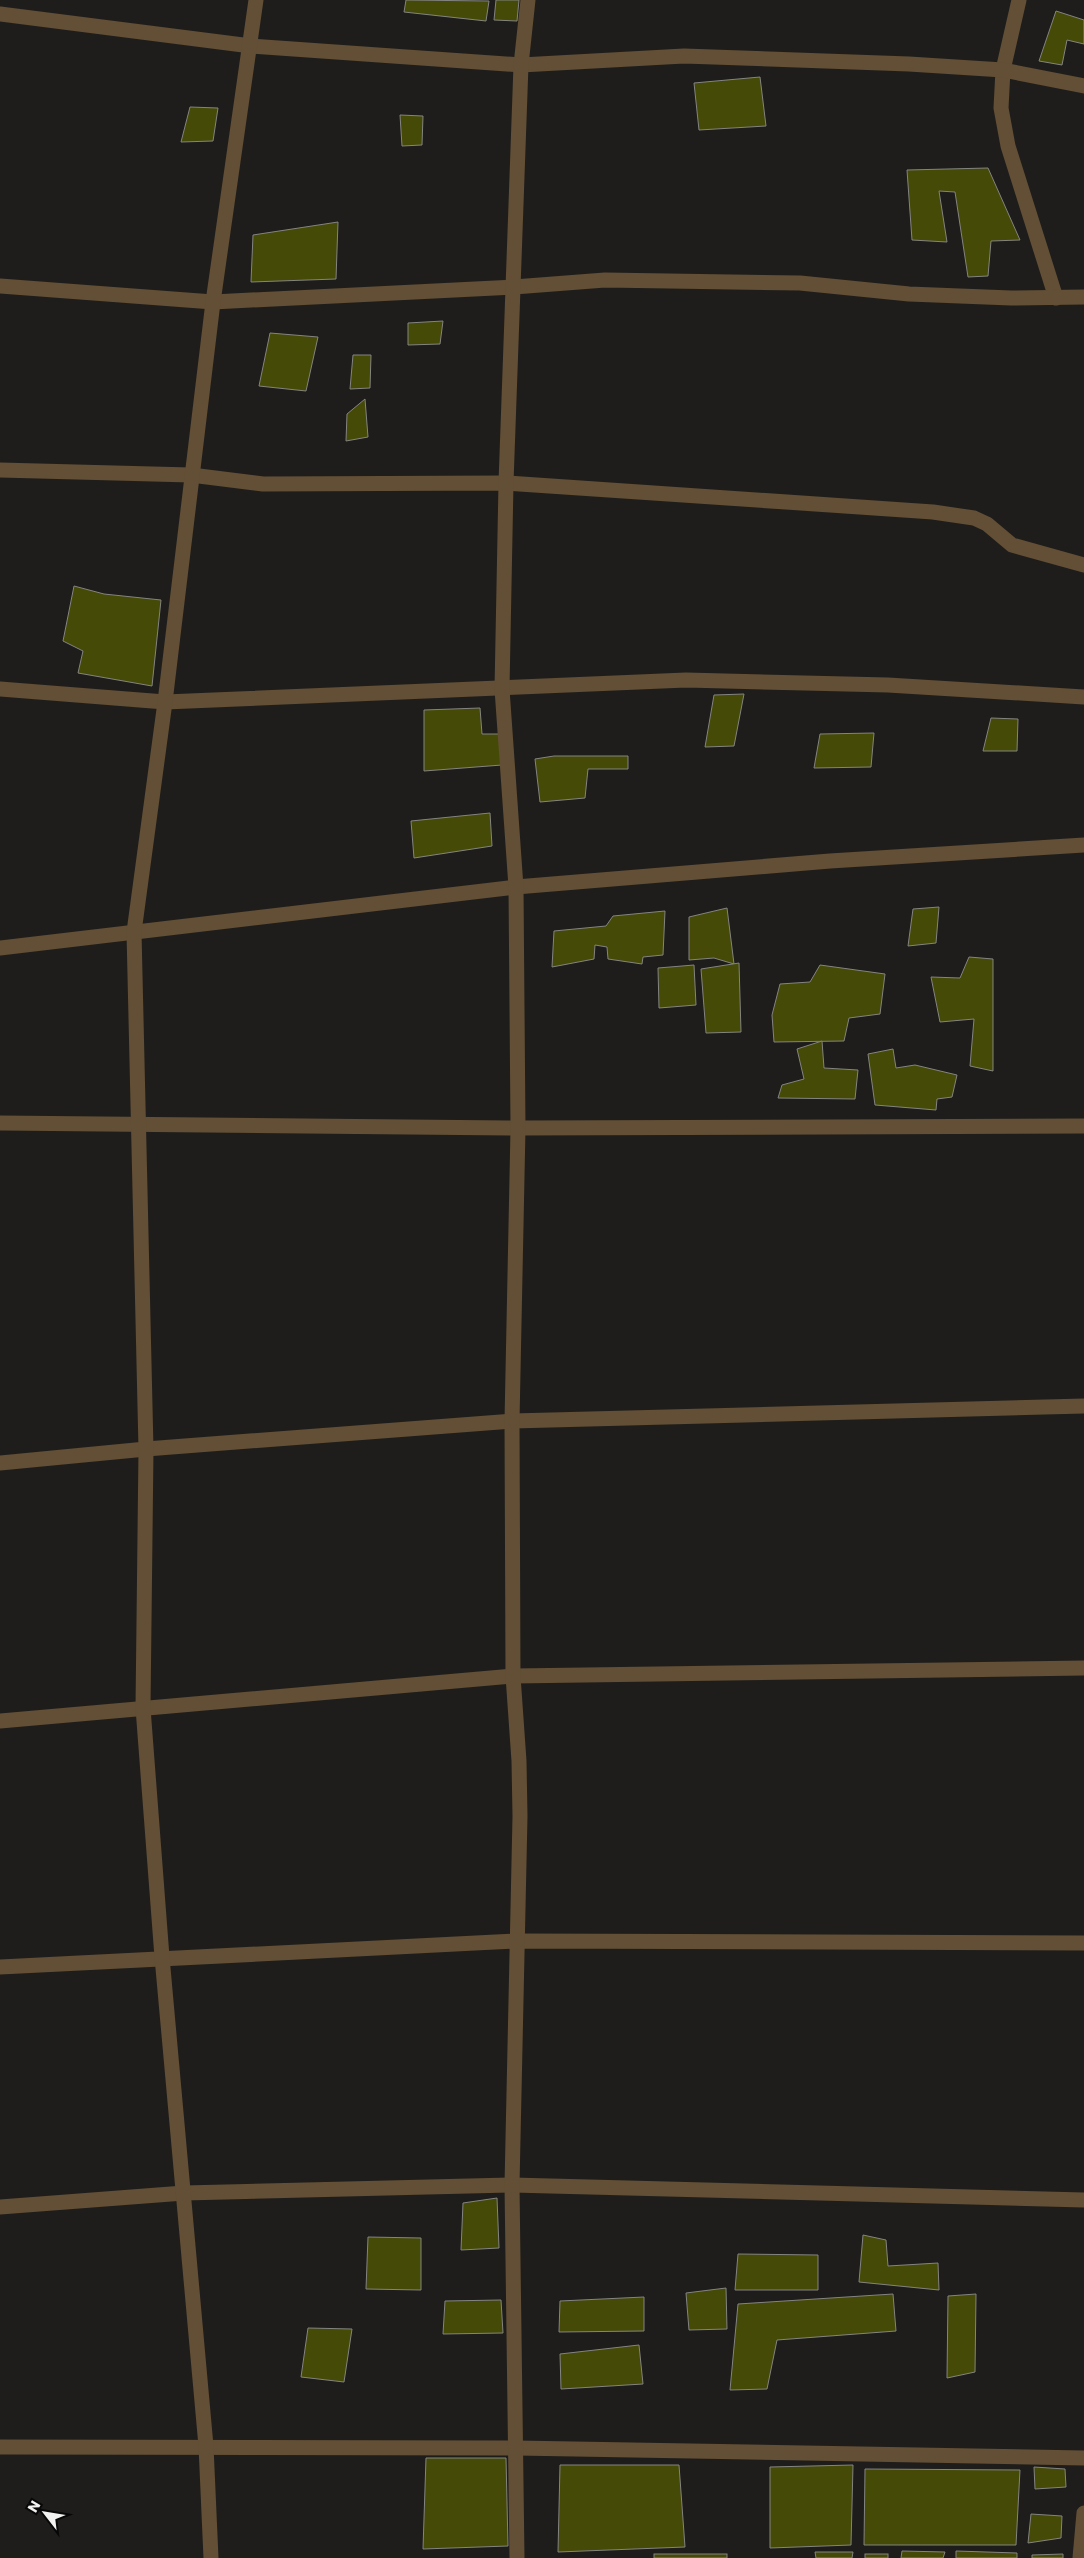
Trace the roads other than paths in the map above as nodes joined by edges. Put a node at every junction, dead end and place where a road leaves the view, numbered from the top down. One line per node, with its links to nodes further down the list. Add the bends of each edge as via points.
1 (256, 0): 5 (street)
2 (528, 0): 6 (street)
3 (1019, 0): 7 (street)
4 (0, 14): 5 (street)
5 (251, 46): 6 (street); 13 (street)
6 (521, 65): 7 (street, via 684,56); 10 (street)
7 (1003, 70): 8 (street); 12 (street, via 1001,108 1008,146)
8 (1084, 86)
9 (0, 286): 13 (street)
10 (514, 287): 12 (street, via 605,280 685,280 800,283 909,294); 13 (street); 16 (street)
11 (1084, 297): 12 (street)
12 (1056, 298)
13 (213, 302): 15 (street)
14 (0, 470): 15 (street)
15 (191, 476): 16 (street, via 263,484); 21 (street)
16 (506, 483): 17 (street, via 933,512 974,518 987,524 1012,545); 19 (street)
17 (1084, 565)
18 (0, 689): 21 (street)
19 (502, 689): 20 (street, via 686,680 888,685); 21 (street); 23 (street)
20 (1084, 697)
21 (165, 702): 24 (street)
22 (1084, 845): 23 (street)
23 (516, 886): 24 (street); 29 (street)
24 (134, 932): 25 (street); 27 (street)
25 (0, 948)
26 (0, 1123): 27 (street)
27 (139, 1123): 29 (street); 32 (street)
28 (1084, 1126): 29 (street)
29 (518, 1128): 31 (street)
30 (1084, 1406): 31 (street)
31 (512, 1421): 32 (street); 35 (street)
32 (146, 1449): 33 (street); 36 (street)
33 (0, 1463)
34 (1084, 1668): 35 (street)
35 (513, 1676): 36 (street); 38 (street, via 520,1816)
36 (143, 1708): 37 (street); 40 (street)
37 (0, 1721)
38 (516, 1941): 39 (street); 40 (street); 42 (street)
39 (1084, 1943)
40 (162, 1957): 41 (street); 43 (street)
41 (0, 1967)
42 (512, 2185): 43 (street); 44 (street); 48 (street)
43 (184, 2193): 45 (street); 46 (street)
44 (1084, 2200)
45 (0, 2208)
46 (206, 2446): 47 (street); 48 (street); 51 (street)
47 (0, 2447)
48 (516, 2448): 49 (street); 52 (street)
49 (1084, 2458)
50 (1084, 2513): 53 (street)
51 (211, 2558)
52 (517, 2558)
53 (1080, 2558)

